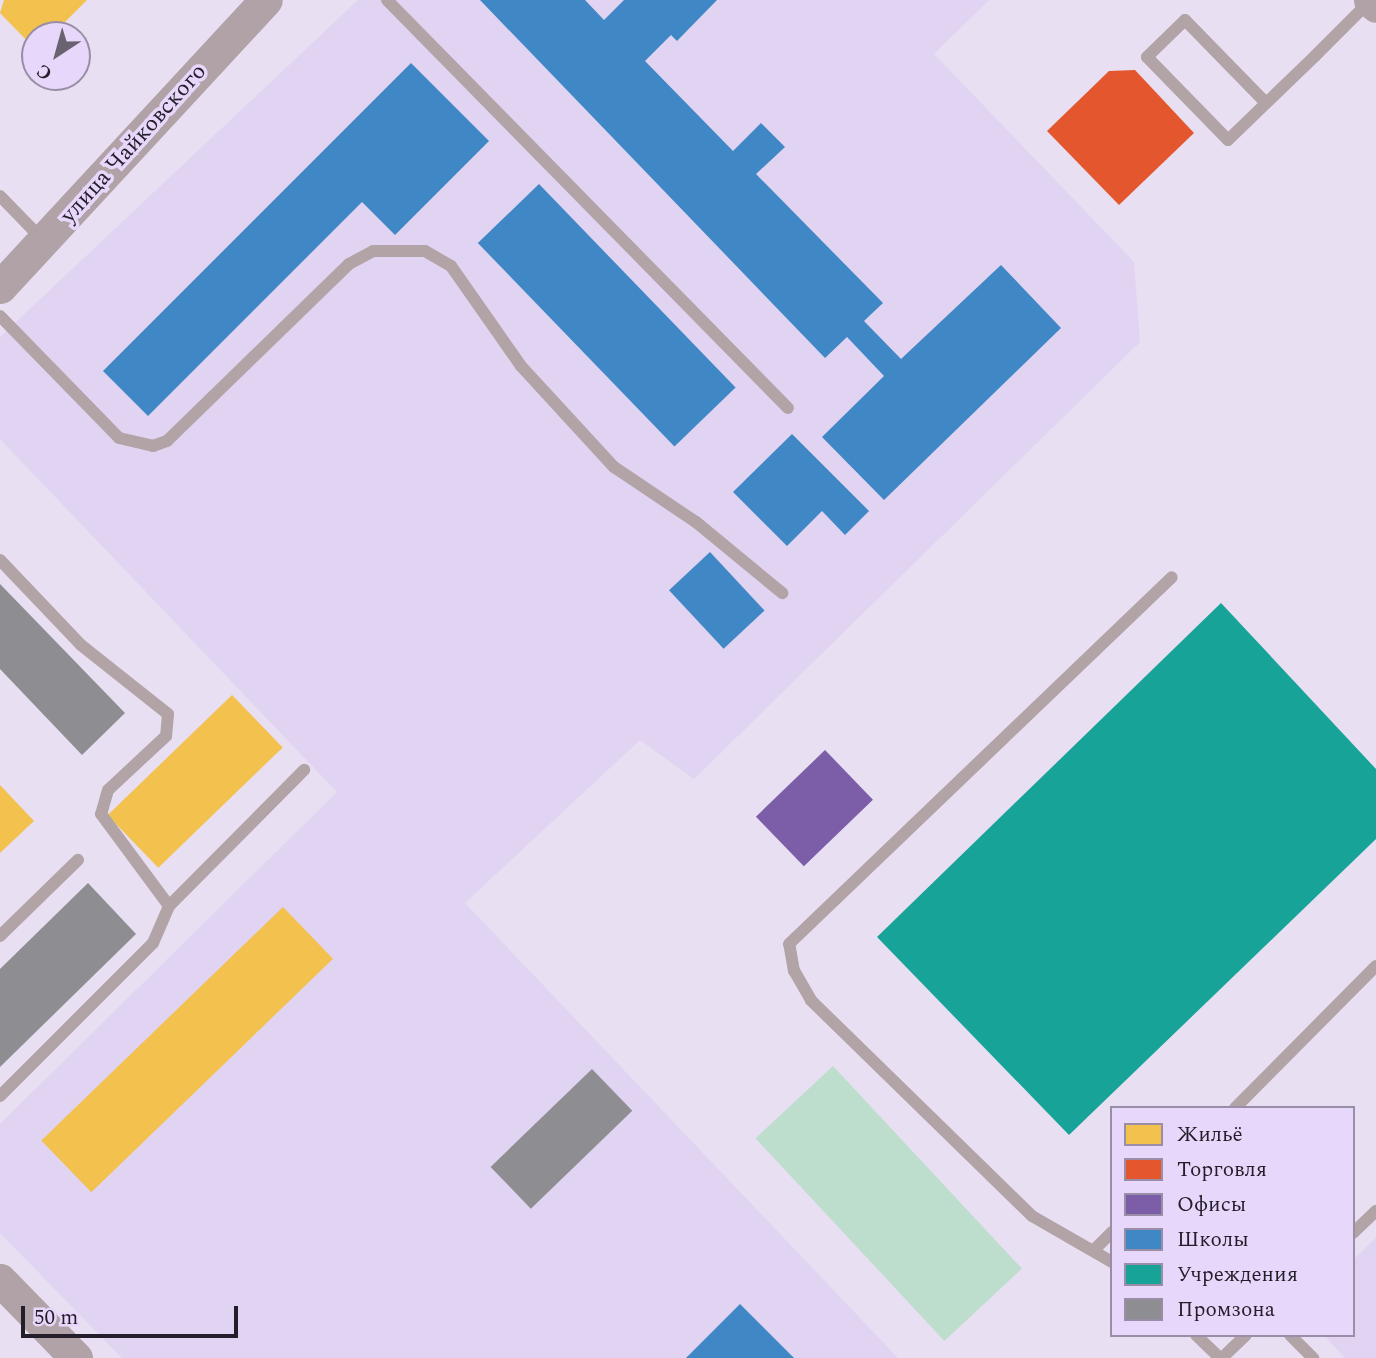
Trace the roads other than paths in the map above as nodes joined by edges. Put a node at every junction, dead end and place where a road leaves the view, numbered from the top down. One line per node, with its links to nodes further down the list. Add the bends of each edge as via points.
1 (267, 0): 7 (street, улица Чайковского)
2 (387, 0): 10 (lane)
3 (1370, 0): 4 (street); 5 (lane)
4 (1376, 6)
5 (1266, 103): 5 (lane, via 1228,141 1147,57 1185,20)
6 (0, 196): 7 (lane)
7 (45, 243): 8 (street, улица Чайковского)
8 (0, 286)
9 (0, 316): 13 (lane, via 119,438 153,446 167,441 349,264 373,251 425,251 451,266 521,366 614,467 696,522)
10 (788, 408)
11 (0, 560): 16 (lane, via 81,645 168,714 166,736 108,790 101,814)
12 (1172, 577): 24 (lane, via 789,944 794,971 811,1000 1032,1216)
13 (782, 593)
14 (304, 770): 16 (lane)
15 (78, 860): 17 (lane)
16 (169, 906): 19 (lane, via 153,943)
17 (0, 936)
18 (1376, 966): 20 (lane)
19 (0, 1096)
20 (1237, 1106)
21 (1376, 1211): 22 (lane)
22 (1355, 1231)
23 (1110, 1234): 24 (lane)
24 (1096, 1248): 25 (lane)
25 (1110, 1260)
26 (0, 1280): 30 (street)
27 (1198, 1337): 31 (lane)
28 (1244, 1337): 31 (lane)
29 (1292, 1337): 32 (lane)
30 (76, 1358)
31 (1221, 1358)
32 (1313, 1358)

